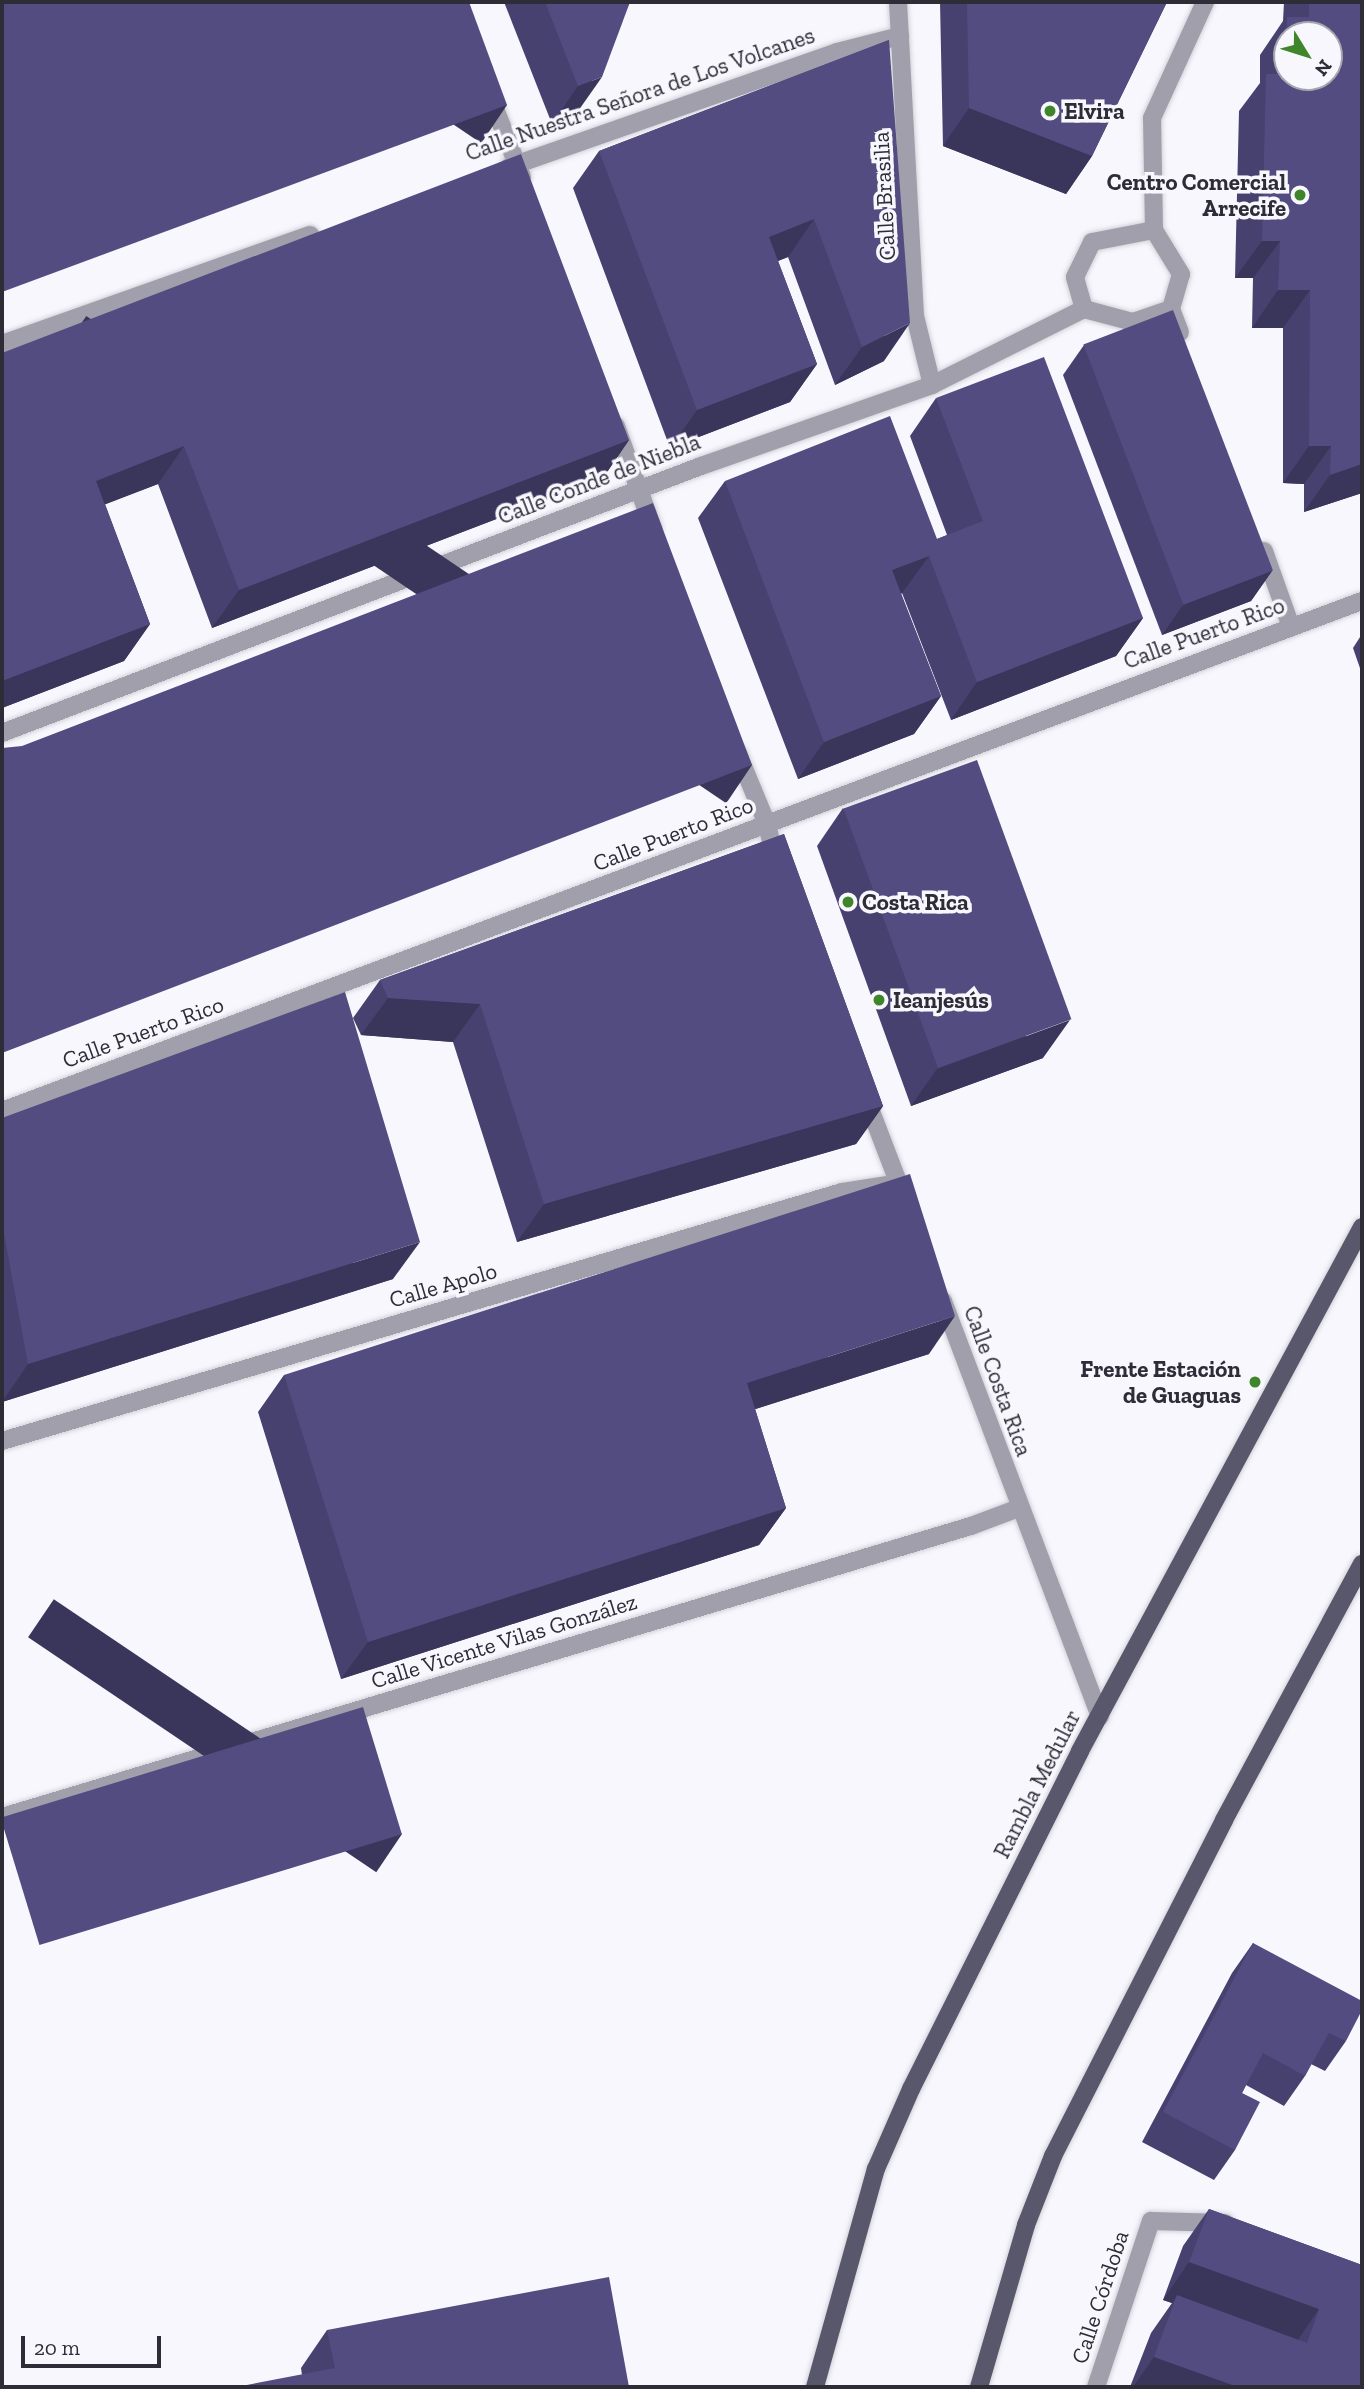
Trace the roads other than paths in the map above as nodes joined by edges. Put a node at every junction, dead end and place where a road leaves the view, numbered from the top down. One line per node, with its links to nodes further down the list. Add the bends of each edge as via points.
1 (898, 2): 3 (street, Calle Brasilia)
2 (1205, 2): 9 (street, via 1152,118)
3 (900, 36): 5 (street, Calle Nuestra Señora de Los Volcanes, via 837,52); 14 (street, Calle Brasilia, via 915,316)
4 (482, 77): 5 (street)
5 (517, 164): 6 (street, Calle Nuestra Señora de Los Volcanes); 7 (street)
6 (495, 171)
7 (528, 190)
8 (329, 228): 12 (street)
9 (1154, 230): 10 (street, via 1092,242 1076,277); 11 (street, via 1181,274)
10 (1084, 309): 11 (street, via 1133,322); 14 (street, Calle Conde de Niebla)
11 (1171, 309): 13 (street)
12 (2, 344)
13 (1186, 348)
14 (932, 385): 16 (street, Calle Conde de Niebla)
15 (607, 403): 16 (street)
16 (640, 492): 18 (street); 21 (street, Calle Conde de Niebla)
17 (1255, 527): 20 (street)
18 (660, 548)
19 (1362, 601): 20 (street, Calle Puerto Rico)
20 (1291, 627): 23 (street, Calle Puerto Rico)
21 (2, 733)
22 (730, 735): 23 (street)
23 (767, 824): 24 (street); 26 (street, Calle Puerto Rico)
24 (783, 880)
25 (860, 1082): 27 (street)
26 (2, 1111)
27 (899, 1183): 28 (street); 31 (street, Calle Apolo, via 842,1192)
28 (913, 1222)
29 (1362, 1227): 34 (main road, Rambla Medular)
30 (937, 1287): 32 (street, Calle Costa Rica)
31 (2, 1440)
32 (1019, 1508): 34 (street, Calle Costa Rica); 35 (street, Calle Vicente Vilas González)
33 (1362, 1564): 38 (main road, via 1224,1820 1053,2155 1026,2225)
34 (1100, 1716): 37 (main road, Rambla Medular, via 911,2089 876,2169)
35 (2, 1817)
36 (1245, 2230): 39 (street, Calle Córdoba, via 1218,2221 1151,2221)
37 (815, 2387)
38 (979, 2387)
39 (1096, 2387)

